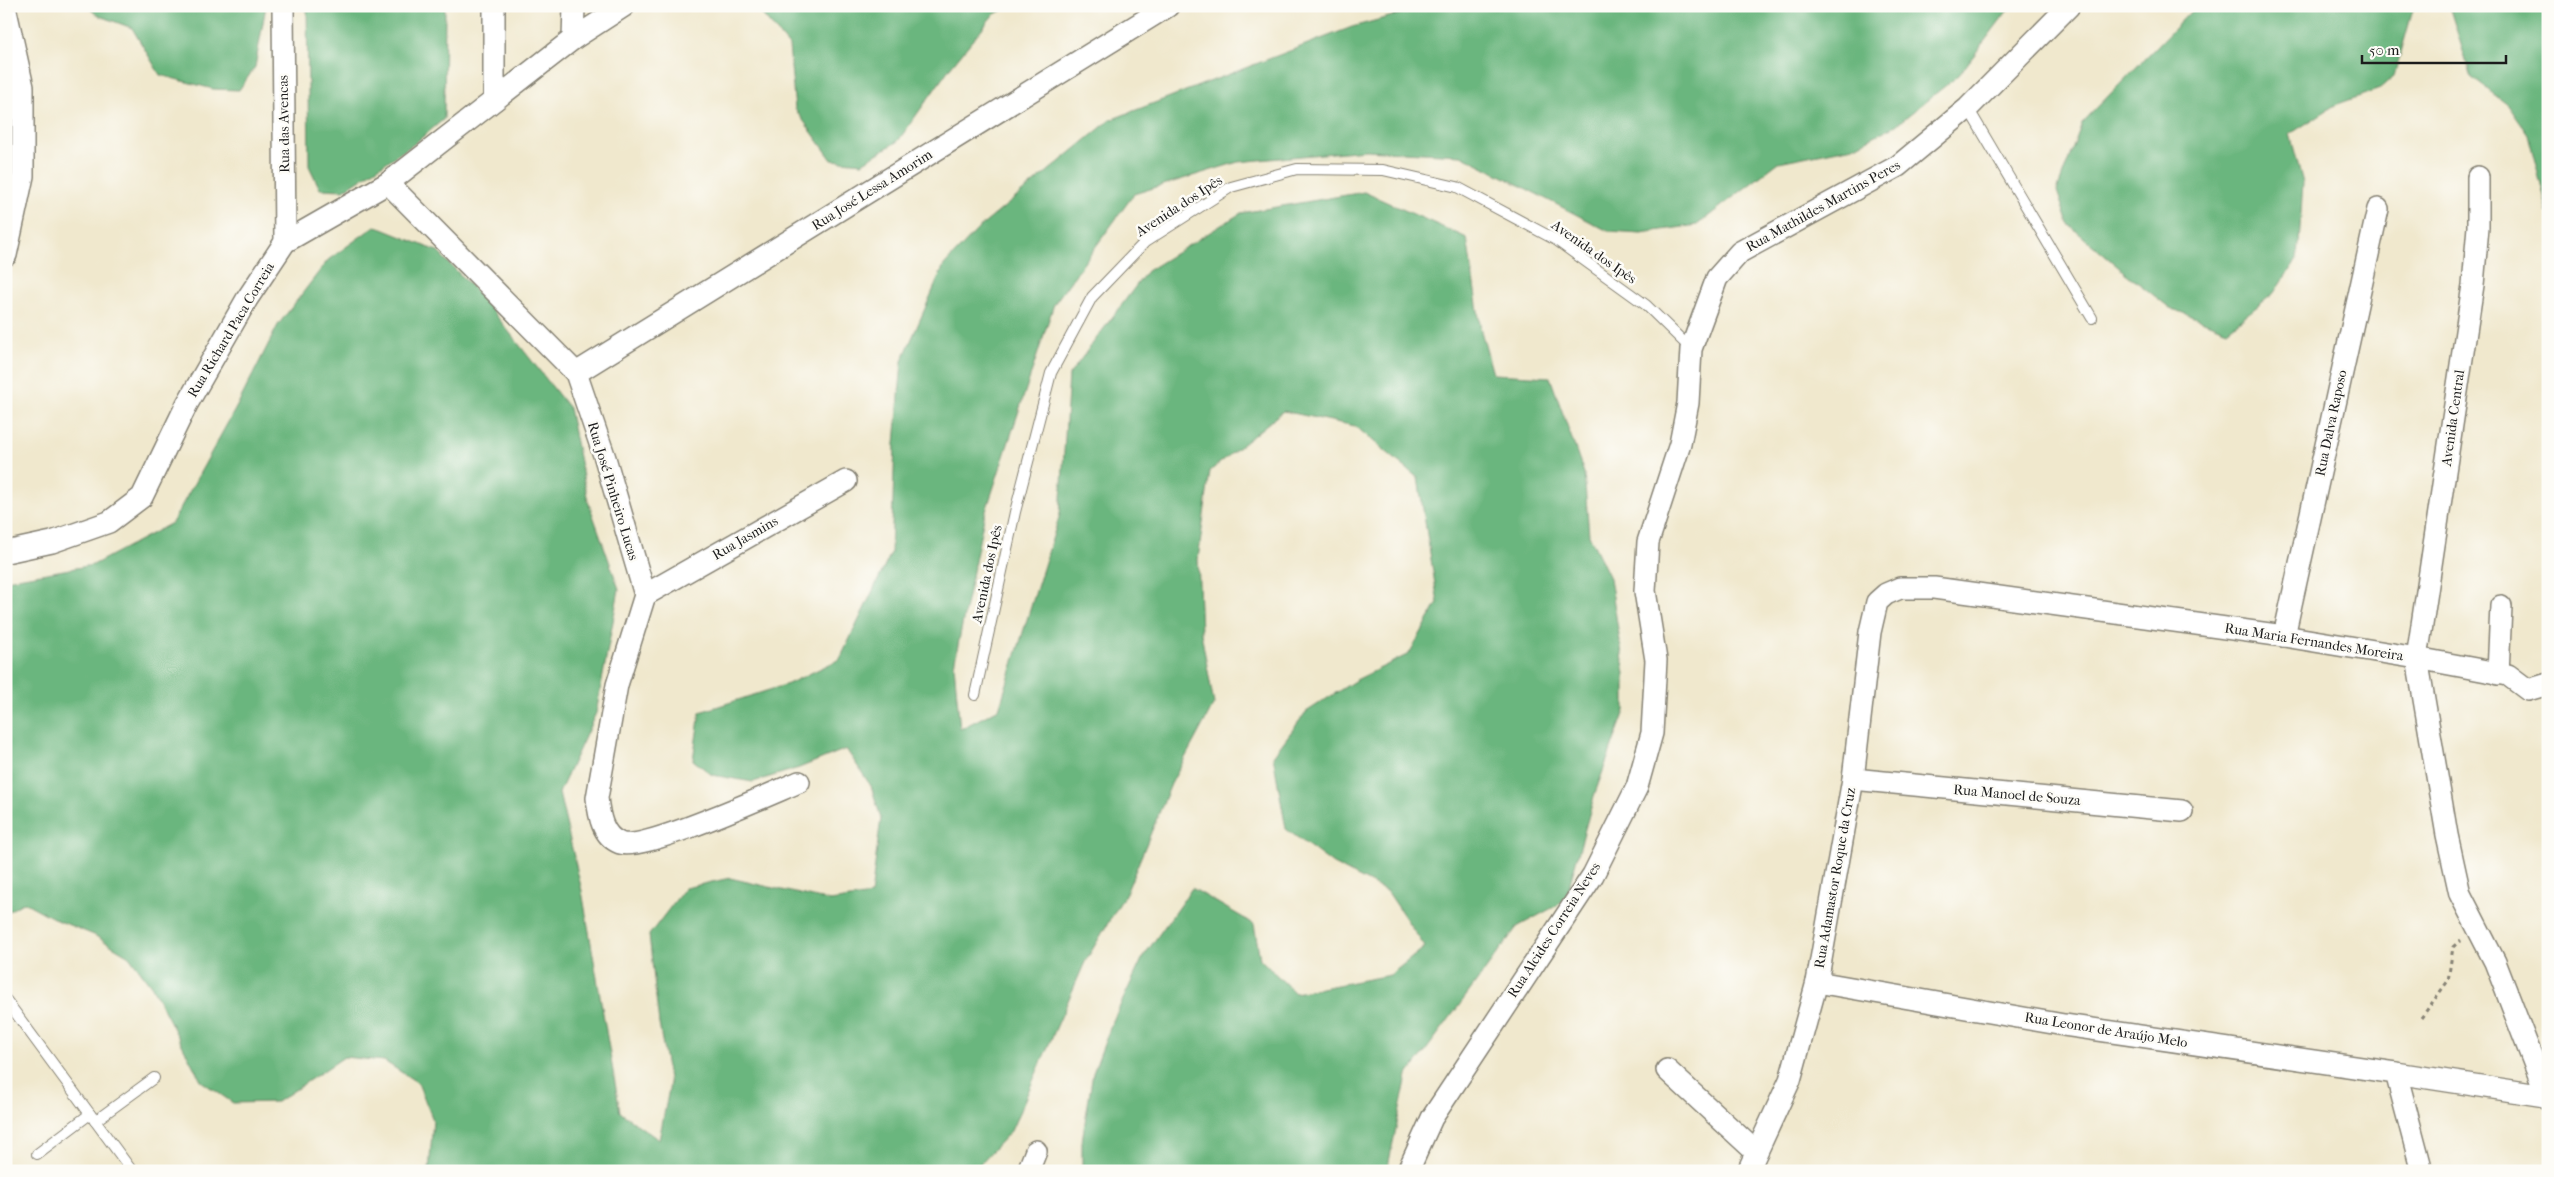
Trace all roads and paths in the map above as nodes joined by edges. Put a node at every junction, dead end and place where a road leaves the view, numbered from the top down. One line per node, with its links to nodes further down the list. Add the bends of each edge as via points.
1 (283, 6): 14 (street, Rua das Avencas)
2 (494, 6): 9 (street)
3 (574, 6): 8 (street)
4 (624, 6): 8 (street, Rua Richard Paca Correia)
5 (1168, 6): 18 (street, Rua José Lessa Amorim)
6 (2069, 6): 10 (street, Rua Mathildes Martins Peres)
7 (6, 11): 15 (street, via 23,87 22,176)
8 (573, 39): 9 (street, Rua Richard Paca Correia)
9 (494, 100): 12 (street, Rua Richard Paca Correia)
10 (1968, 108): 16 (lane); 17 (street, Rua Mathildes Martins Peres, via 1898,166 1740,252 1717,278)
11 (2478, 177): 25 (street, Avenida Central, via 2473,286)
12 (388, 183): 14 (street, Rua Richard Paca Correia); 18 (street, Rua José Pinheiro Lucas)
13 (2378, 209): 24 (street, Rua Dalva Raposo)
14 (285, 242): 20 (street, Rua Richard Paca Correia, via 247,299 192,396 142,496 109,522 52,542)
15 (6, 255)
16 (2092, 318)
17 (1690, 349): 28 (lane, Avenida dos Ipês, via 1646,305 1556,240 1457,186 1383,170 1298,169 1231,187 1146,242 1092,297 1051,374 1015,512); 46 (street, Rua Alcides Correia Neves, via 1688,404 1680,444 1648,542 1645,591 1656,669 1652,733 1637,787 1593,875 1432,1118)
18 (576, 373): 22 (street, Rua José Pinheiro Lucas)
19 (846, 481): 22 (street, Rua Jasmins)
20 (6, 552)
21 (1900, 588): 24 (street, Rua Maria Fernandes Moreira, via 1934,588); 29 (street, Rua Adamastor Roque da Cruz, via 1877,602 1870,632)
22 (645, 595): 30 (street, via 617,685 597,798 599,817 608,836 621,843 639,843)
23 (2501, 606): 26 (street)
24 (2284, 636): 25 (street, Rua Maria Fernandes Moreira)
25 (2417, 658): 26 (street); 32 (street, Rua Maria Fernandes Moreira, via 2452,863 2460,894)
26 (2498, 674): 27 (street, via 2508,675 2528,690)
27 (2548, 684)
28 (975, 695)
29 (1852, 779): 31 (street, Rua Manoel de Souza); 33 (street, Rua Adamastor Roque da Cruz)
30 (799, 782)
31 (2182, 811)
32 (2476, 926): 35 (path, via 2453,947 2448,981); 39 (street, Rua Maria Fernandes Moreira, via 2512,1002)
33 (1817, 982): 37 (street, Rua Leonor de Araújo Melo, via 2064,1025); 43 (street, Rua Adamastor Roque da Cruz, via 1790,1080)
34 (6, 1000): 40 (lane)
35 (2421, 1018)
36 (1667, 1070): 43 (street)
37 (2396, 1073): 39 (street, Rua Leonor de Araújo Melo); 47 (street)
38 (154, 1078): 40 (lane)
39 (2546, 1097)
40 (93, 1117): 42 (lane); 44 (lane)
41 (1036, 1151): 45 (street)
42 (38, 1154)
43 (1752, 1162)
44 (132, 1171)
45 (1028, 1171)
46 (1408, 1171)
47 (2422, 1171)

